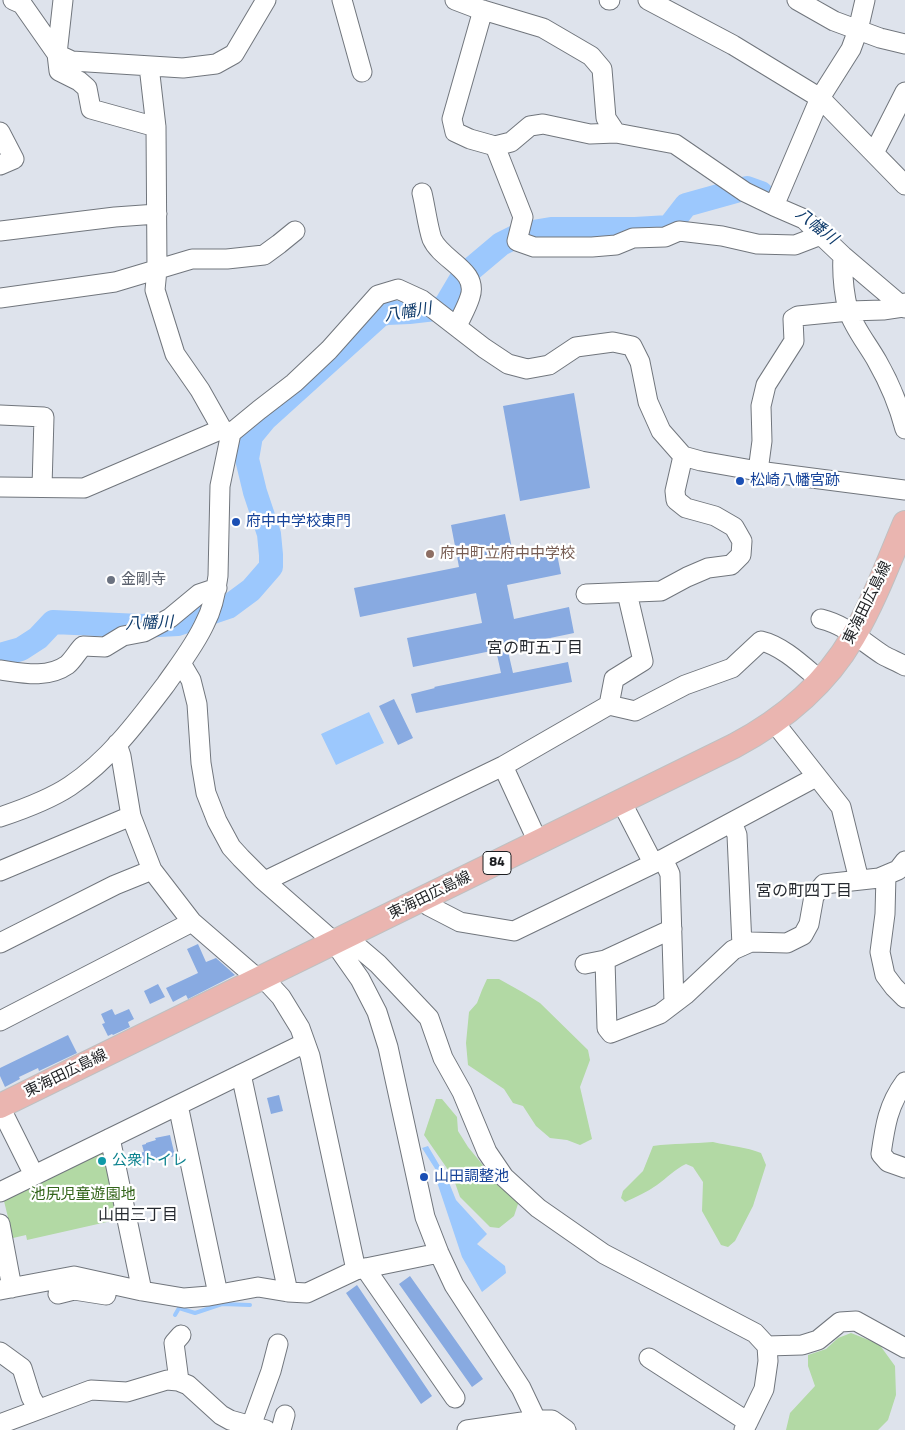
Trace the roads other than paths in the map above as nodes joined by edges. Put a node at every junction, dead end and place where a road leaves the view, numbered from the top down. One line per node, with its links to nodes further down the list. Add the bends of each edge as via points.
1 (13, 0): 13 (street, via 22,4)
2 (63, 0): 13 (street)
3 (266, 0): 14 (street, via 234,54 216,64 183,68)
4 (342, 0): 15 (street)
5 (455, 0): 10 (street)
6 (648, 0): 17 (street, via 733,45)
7 (797, 0): 11 (street, via 834,21)
8 (865, 0): 11 (street)
9 (504, 8): 10 (street); 20 (street, via 591,56 602,69 606,118)
10 (483, 10): 21 (street, via 452,119 454,132)
11 (858, 30): 12 (street); 17 (street, via 852,48)
12 (905, 44)
13 (57, 54): 14 (street, via 72,61); 18 (street, via 59,71 87,88 91,109)
14 (149, 66): 18 (street)
15 (362, 72)
16 (905, 92): 22 (street)
17 (820, 98): 22 (street); 26 (street)
18 (156, 126): 27 (street)
19 (0, 132): 23 (street, via 14,159)
20 (616, 133): 21 (street, via 590,134 544,124 530,126 511,142); 26 (street, via 675,144 745,192)
21 (495, 146): 30 (street, via 523,217 517,241 534,247 616,245 633,238 665,237 679,231 757,244 795,244)
22 (874, 153): 24 (street)
23 (0, 165)
24 (905, 185)
25 (422, 193): 36 (street, via 432,239 444,256 461,268 471,281 471,296)
26 (774, 206): 30 (street, via 804,219)
27 (157, 214): 29 (street); 32 (street)
28 (295, 230): 32 (street, via 264,255 192,259)
29 (0, 231)
30 (821, 236): 31 (street)
31 (843, 256): 34 (street); 35 (street, via 842,271)
32 (157, 270): 33 (street, via 115,282); 39 (street, via 155,290 175,354)
33 (0, 298)
34 (904, 306): 35 (street)
35 (849, 311): 38 (street, via 882,371); 41 (street, via 793,319 794,341 766,385 761,406 762,441)
36 (457, 326): 39 (street, via 422,300 398,289 378,295 329,350 294,383); 40 (street, via 508,364 527,369 549,365 576,347 613,342 632,346 640,362 648,402 661,431)
37 (0, 415): 43 (street, via 44,417)
38 (905, 429)
39 (226, 431): 43 (street, via 84,488); 46 (street, via 220,486)
40 (683, 456): 41 (street); 47 (street, via 676,500 686,508 715,516 734,527 742,541 741,555 731,565 708,568 661,591)
41 (758, 471): 44 (street)
42 (0, 487): 43 (street)
43 (42, 487)
44 (905, 490)
45 (905, 523): 50 (main road, 東海田広島線 / 84)
46 (217, 588): 51 (street, via 206,622); 53 (street, via 199,594 170,618 144,632 123,636 105,647 83,646 68,664 53,671 36,674)
47 (627, 593): 48 (street); 55 (street, via 643,661 614,679)
48 (586, 594)
49 (821, 619): 50 (street)
50 (855, 634): 52 (street, via 884,656); 54 (main road, 東海田広島線 / 84)
51 (181, 663): 57 (street); 71 (street, via 191,680 197,704 206,793 231,847)
52 (905, 666)
53 (0, 670)
54 (821, 681): 55 (street, via 771,643 762,642 732,668 685,685 635,711); 56 (main road, 東海田広島線 / 84, via 795,707)
55 (608, 705): 58 (street)
56 (774, 722): 59 (street); 60 (main road, 東海田広島線 / 84, via 750,738)
57 (117, 744): 61 (street); 62 (street, via 93,769 64,790)
58 (503, 766): 64 (street); 71 (street)
59 (816, 777): 63 (street); 70 (street, via 841,807)
60 (621, 802): 64 (main road, 東海田広島線 / 84); 65 (street)
61 (132, 816): 67 (street); 68 (street)
62 (0, 818)
63 (732, 822): 65 (street); 77 (street, via 737,835)
64 (538, 842): 72 (main road, 東海田広島線 / 84)
65 (658, 861): 72 (street, via 514,931 460,922); 74 (street, via 670,874)
66 (905, 861): 69 (street, via 898,870)
67 (152, 870): 73 (street); 76 (street)
68 (0, 872)
69 (886, 875): 70 (street); 81 (street, via 880,952 885,975)
70 (859, 880): 77 (street, via 824,884 814,896 809,924 803,935 787,944 751,942)
71 (266, 882): 75 (street)
72 (421, 900): 75 (main road, 東海田広島線 / 84)
73 (192, 922): 80 (street); 83 (street)
74 (672, 928): 78 (street); 82 (street)
75 (334, 942): 80 (main road, 東海田広島線 / 84); 94 (street, via 360,979 377,1012 388,1047 424,1218); 104 (street, via 358,947 429,1018 443,1058 462,1092 487,1152 504,1176 538,1208 604,1254 755,1333)
76 (0, 943)
77 (742, 946): 82 (street, via 733,950)
78 (605, 960): 79 (street); 82 (street, via 607,1028 611,1033 660,1014)
79 (585, 964)
80 (260, 979): 84 (street, via 281,997 300,1028); 88 (main road, 東海田広島線 / 84)
81 (905, 998)
82 (674, 1003)
83 (0, 1021)
84 (305, 1043): 85 (street); 95 (street)
85 (241, 1074): 87 (street); 98 (street)
86 (905, 1082): 90 (street, via 896,1094 886,1122 881,1154 888,1162)
87 (178, 1105): 89 (street); 100 (street)
88 (0, 1106): 91 (street)
89 (110, 1138): 91 (street); 97 (street)
90 (905, 1168)
91 (34, 1175): 92 (street)
92 (0, 1192)
93 (0, 1224): 96 (street)
94 (439, 1254): 95 (street); 113 (street, via 454,1285 521,1388)
95 (361, 1269): 98 (street, via 307,1293); 109 (street)
96 (6, 1289): 97 (street, via 74,1276)
97 (142, 1291): 101 (street)
98 (288, 1292): 100 (street, via 258,1286)
99 (58, 1294): 101 (street, via 74,1290 138,1300 156,1307 161,1306)
100 (218, 1294): 101 (street)
101 (168, 1296)
102 (181, 1335): 108 (street, via 174,1343)
103 (278, 1344): 111 (street)
104 (767, 1346): 105 (street, via 802,1345 818,1340 840,1322 856,1321); 114 (street, via 764,1389)
105 (905, 1348)
106 (0, 1352): 110 (street, via 22,1368)
107 (649, 1358): 114 (street)
108 (178, 1376): 110 (street, via 127,1392 91,1390); 111 (street, via 221,1415 230,1420)
109 (455, 1398)
110 (36, 1405): 112 (street)
111 (256, 1423)
112 (0, 1424)
113 (538, 1425): 115 (street); 116 (street, via 552,1420)
114 (746, 1426)
115 (467, 1430)
116 (566, 1430)

